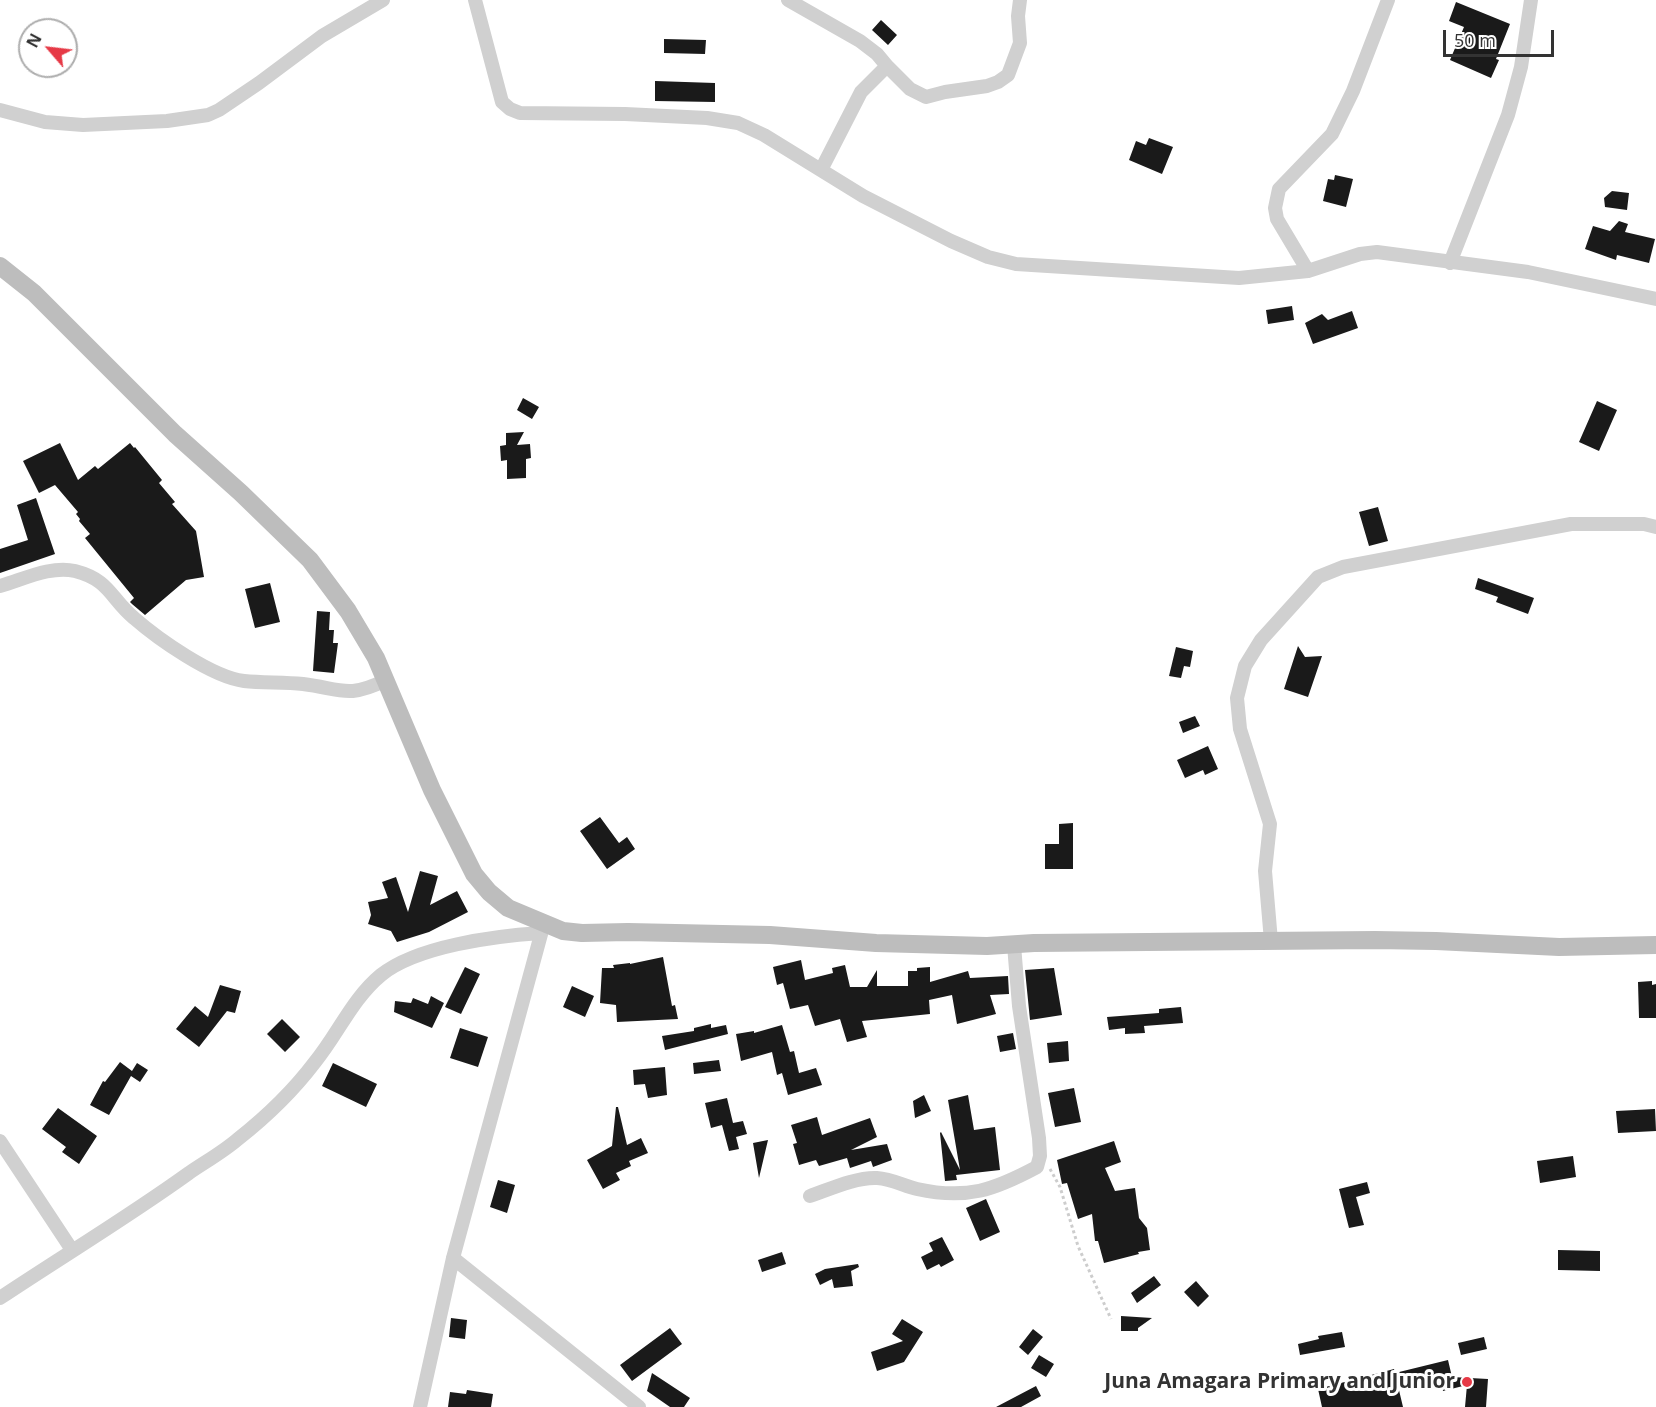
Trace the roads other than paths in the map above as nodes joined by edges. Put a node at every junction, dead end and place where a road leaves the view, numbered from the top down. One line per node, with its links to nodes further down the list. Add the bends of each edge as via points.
1 (383, 0): 8 (street, via 322,36 208,115 83,125 45,122)
2 (475, 0): 9 (street, via 502,102 510,109 520,113 722,120 751,128)
3 (1020, 0): 7 (street, via 1020,43 1008,75 998,82 926,97)
4 (1388, 0): 12 (street, via 1353,92 1332,134 1279,189 1277,219)
5 (1531, 0): 10 (street, via 1521,67 1508,115)
6 (792, 1): 7 (street, via 860,41)
7 (887, 66): 9 (street, via 861,92)
8 (0, 110)
9 (821, 170): 12 (street, via 951,241 1016,264 1239,278)
10 (1450, 263): 12 (street, via 1377,252); 13 (street, via 1528,272)
11 (0, 266): 16 (main road, via 34,292 175,434 310,560 348,611)
12 (1308, 271)
13 (1656, 299)
14 (1656, 527): 18 (street, via 1571,524 1344,567 1318,577 1298,598 1261,640 1245,666 1237,698 1240,729 1270,824 1265,871)
15 (0, 586): 16 (street, via 57,569 86,574 107,587 133,618 160,637 199,663 242,680 347,692 367,689)
16 (386, 680): 17 (main road, via 432,790 474,874 508,908)
17 (543, 928): 19 (main road, via 582,933 770,935 876,943); 23 (street, via 434,950 381,975 356,1001 324,1051 292,1090 237,1140); 24 (street)
18 (1271, 941): 19 (main road); 20 (main road, via 1436,941 1559,947)
19 (1014, 945): 22 (street, via 1019,1006 1040,1138 1037,1167 977,1193 916,1189 875,1178)
20 (1656, 945)
21 (0, 1141): 23 (street)
22 (810, 1196)
23 (72, 1250): 25 (street)
24 (453, 1258): 26 (street); 27 (street)
25 (0, 1299)
26 (420, 1407)
27 (639, 1407)

